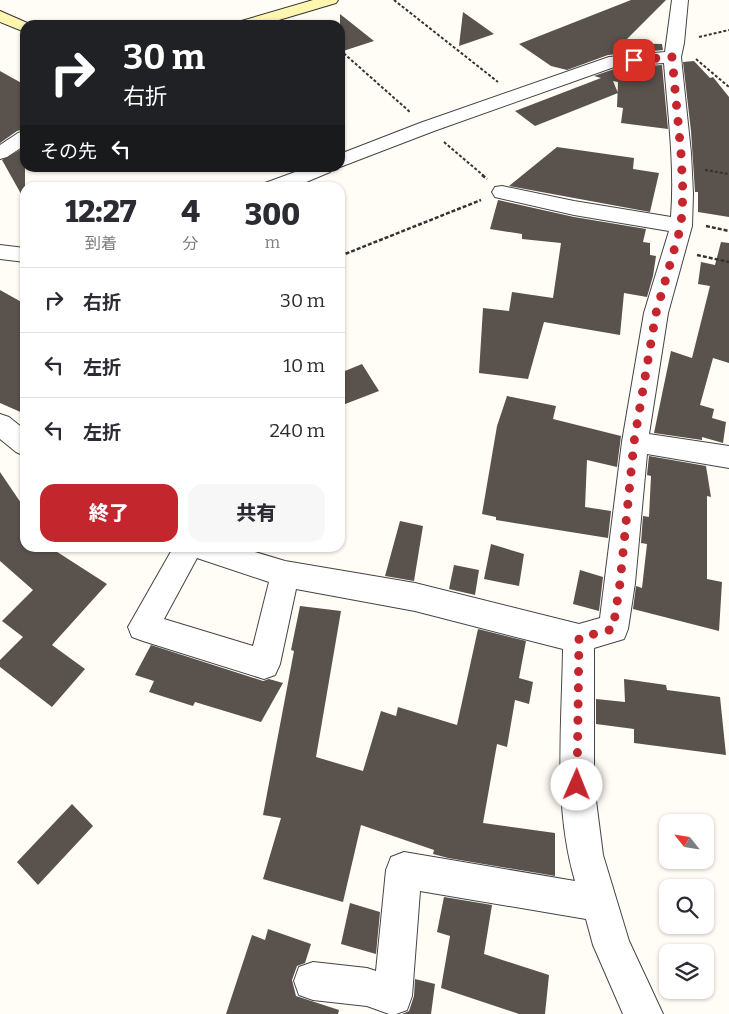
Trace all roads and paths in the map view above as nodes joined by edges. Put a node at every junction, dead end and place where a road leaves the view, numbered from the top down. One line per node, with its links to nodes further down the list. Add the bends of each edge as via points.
1 (330, 0): 5 (street)
2 (394, 0): 10 (path)
3 (680, 0): 8 (street)
4 (0, 16): 6 (street)
5 (261, 20)
6 (20, 25)
7 (729, 30): 8 (path)
8 (674, 50): 9 (path); 10 (street, via 615,62); 17 (street, via 683,194)
9 (729, 86)
10 (516, 96): 13 (street)
11 (20, 140): 12 (street)
12 (0, 153)
13 (345, 159)
14 (313, 172): 15 (street)
15 (287, 182)
16 (502, 192): 17 (street); 21 (path)
17 (681, 226): 18 (street)
18 (674, 250): 22 (path); 25 (street, via 656,313)
19 (0, 252): 20 (street)
20 (20, 254)
21 (345, 254)
22 (729, 262)
23 (1, 426): 24 (street)
24 (20, 441)
25 (634, 442): 26 (street); 30 (street, via 613,629)
26 (729, 457)
27 (186, 552): 29 (street, via 143,627 264,664)
28 (216, 552): 29 (street)
29 (285, 574): 30 (street, via 415,597)
30 (579, 638): 31 (street, via 577,785 585,855)
31 (599, 903): 32 (street, via 404,870 393,996 367,987); 33 (street, via 612,945)
32 (313, 981)
33 (643, 1014)

